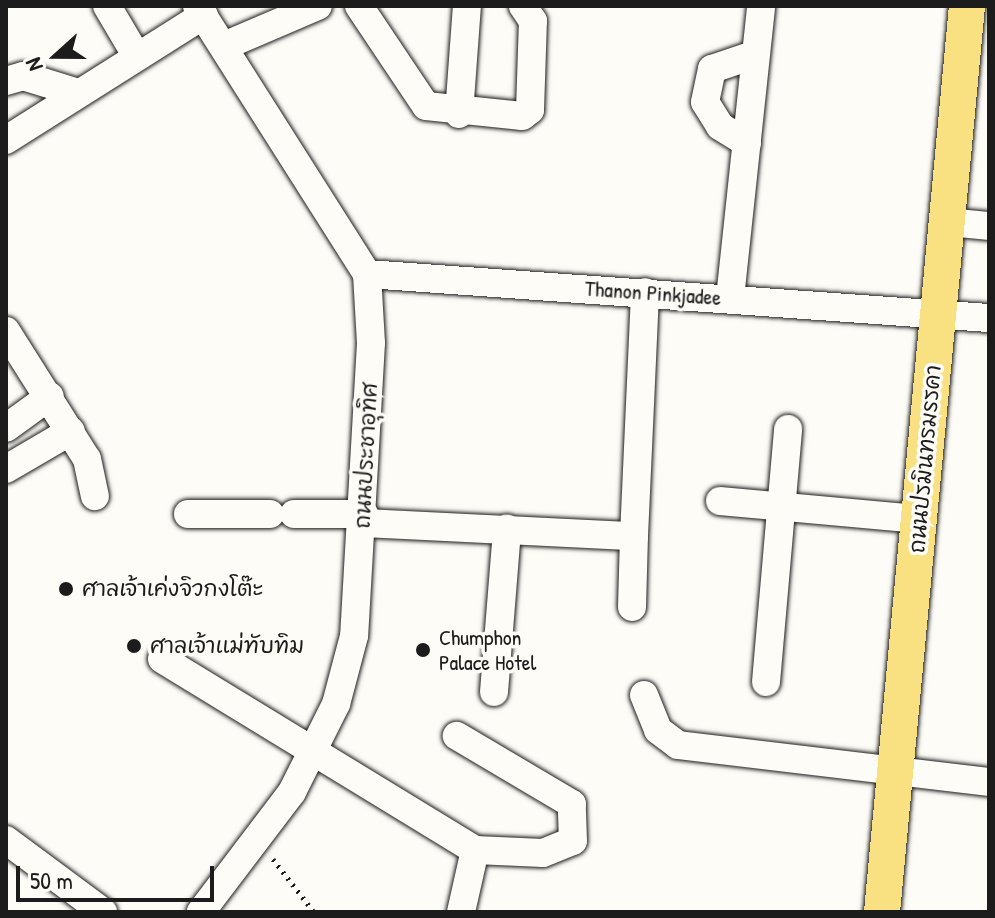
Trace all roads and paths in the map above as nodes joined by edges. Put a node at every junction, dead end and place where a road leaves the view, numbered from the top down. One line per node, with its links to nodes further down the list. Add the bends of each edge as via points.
1 (107, 6): 11 (street)
2 (318, 6): 9 (street)
3 (359, 6): 14 (street, via 426,106)
4 (467, 6): 14 (street)
5 (523, 6): 14 (street, via 533,21 530,110 522,116)
6 (761, 6): 10 (street)
7 (967, 6): 17 (main road, ถนนปรมินทรมรรคา)
8 (201, 10): 9 (street); 11 (street)
9 (224, 46): 19 (street)
10 (756, 54): 16 (street); 16 (street, via 712,69 707,89 709,114)
11 (136, 55): 13 (street)
12 (6, 81): 13 (street, via 23,76)
13 (75, 92): 15 (street)
14 (459, 114)
15 (6, 140)
16 (747, 143): 21 (street)
17 (948, 222): 18 (street); 22 (main road, ถนนปรมินทรมรรคา)
18 (989, 226)
19 (367, 274): 20 (street, Thanon Pinkjadee); 34 (street, ถนนประชาอุทิศ)
20 (645, 292): 21 (street, Thanon Pinkjadee); 37 (street)
21 (730, 298): 22 (street, Thanon Pinkjadee)
22 (939, 311): 23 (street, Thanon Pinkjadee); 35 (main road, ถนนปรมินทรมรรคา)
23 (989, 318)
24 (6, 331): 25 (street)
25 (50, 396): 26 (street); 28 (street)
26 (6, 428)
27 (788, 429): 32 (street)
28 (71, 431): 29 (street); 30 (street)
29 (6, 469)
30 (95, 496)
31 (720, 501): 32 (street)
32 (782, 506): 35 (street); 40 (street)
33 (188, 514): 34 (street)
34 (364, 518): 36 (street); 44 (street, ถนนประชาอุทิศ, via 354,636)
35 (919, 519): 45 (main road, ถนนปรมินทรมรรคา)
36 (507, 529): 37 (street); 41 (street)
37 (634, 536): 38 (street)
38 (632, 607)
39 (162, 659): 44 (street)
40 (766, 682)
41 (494, 692)
42 (644, 695): 45 (street, via 658,730 678,745)
43 (457, 736): 49 (street, via 572,804 577,820 573,841 560,851)
44 (313, 757): 48 (street, ถนนประชาอุทิศ); 49 (street)
45 (895, 771): 46 (street); 54 (main road, ถนนปรมินทรมรรคา)
46 (989, 782)
47 (6, 840): 50 (street)
48 (258, 840): 51 (street, ถนนประชาอุทิศ); 52 (path)
49 (475, 850): 53 (street)
50 (103, 912)
51 (201, 912)
52 (314, 912)
53 (461, 912)
54 (882, 912)

